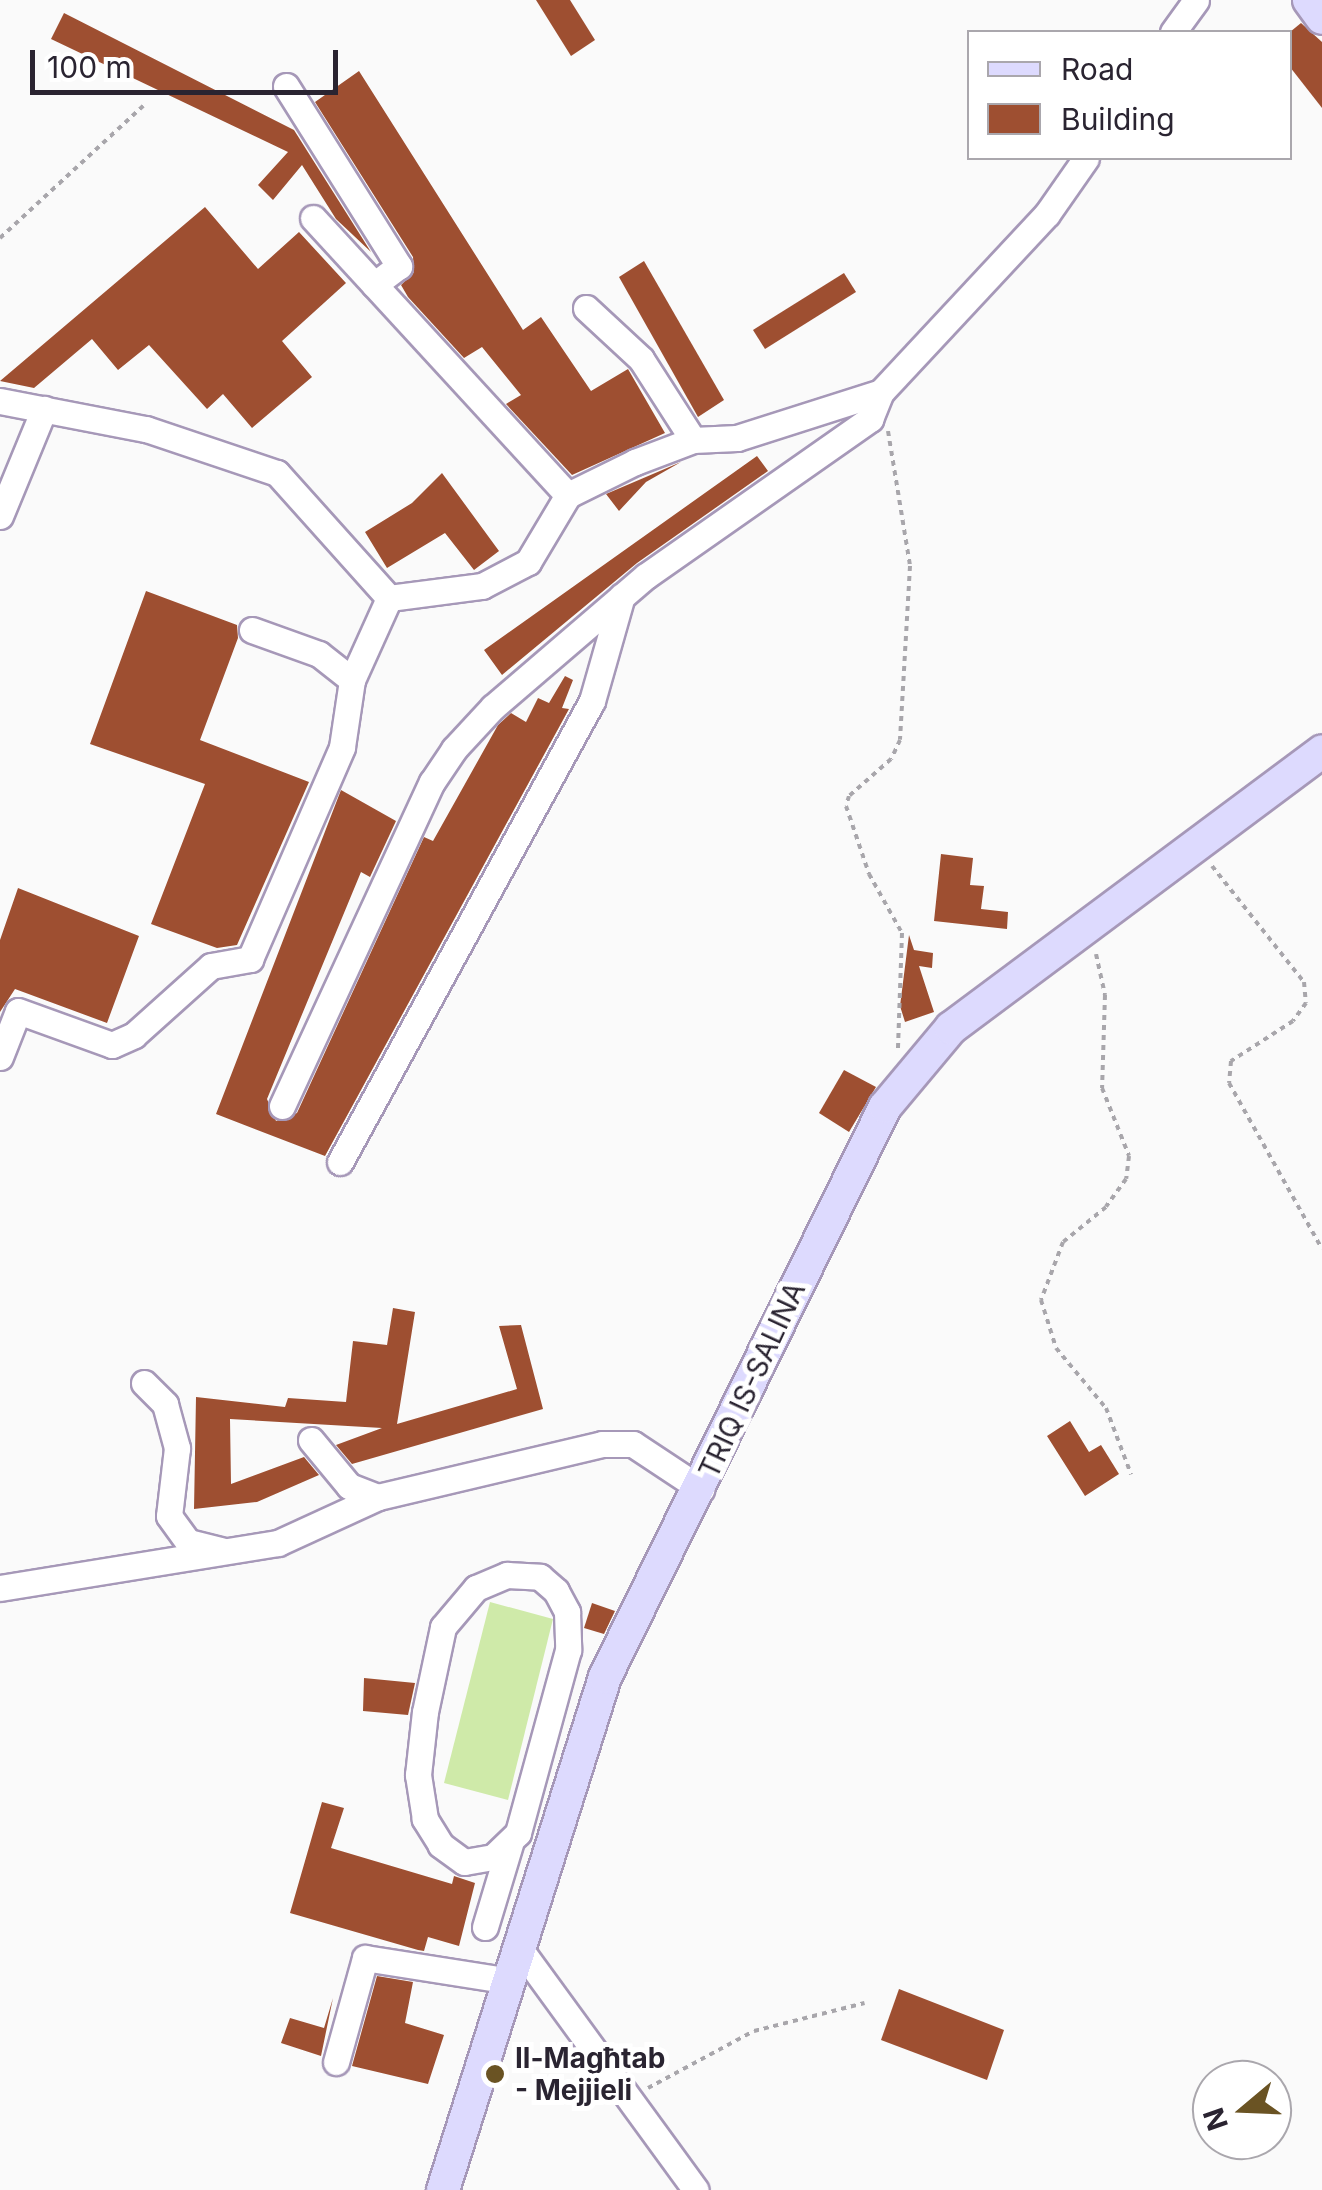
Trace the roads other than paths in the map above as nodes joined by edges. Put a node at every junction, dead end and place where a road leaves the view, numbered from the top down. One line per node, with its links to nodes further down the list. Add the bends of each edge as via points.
1 (1196, 0): 4 (street)
2 (1309, 0): 3 (main road)
3 (1322, 18)
4 (1174, 30)
5 (286, 86): 8 (street, via 399,266)
6 (1085, 160): 10 (street, via 1047,214)
7 (313, 218): 8 (street)
8 (374, 286): 14 (street)
9 (586, 308): 13 (street, via 641,359)
10 (881, 392): 13 (street, via 737,438); 16 (street, via 870,420)
11 (0, 401): 12 (street)
12 (44, 409): 15 (street); 17 (street, via 220,448 277,473)
13 (693, 440): 14 (street)
14 (568, 495): 17 (street, via 528,562 482,586)
15 (0, 516)
16 (622, 596): 22 (street, via 454,750 432,782); 23 (street, via 592,701)
17 (389, 598): 19 (street)
18 (252, 630): 19 (street, via 319,654)
19 (352, 680): 21 (street, via 342,747 250,959 212,966 134,1036 112,1045 18,1011)
20 (1322, 751): 26 (main road, TRIQ IS-SALINA, via 951,1028 910,1071 861,1148)
21 (0, 1057)
22 (282, 1106)
23 (340, 1162)
24 (144, 1383): 28 (street, via 165,1404 177,1448 169,1516 188,1542)
25 (311, 1440): 27 (street, via 350,1486)
26 (701, 1489): 27 (street, via 633,1444 602,1444); 31 (main road, TRIQ IS-SALINA, via 605,1677)
27 (378, 1497): 28 (street, via 278,1544)
28 (230, 1552): 29 (street)
29 (0, 1588)
30 (510, 1844): 30 (street, via 522,1823 570,1636 556,1591 540,1577 519,1573 476,1588 443,1627 418,1775 425,1819 452,1854 475,1862); 31 (street, via 479,1925)
31 (522, 1943): 32 (main road, TRIQ IS-SALINA); 35 (street)
32 (510, 1980): 33 (street, via 364,1958); 34 (main road, TRIQ IS-SALINA)
33 (336, 2062)
34 (443, 2190)
35 (696, 2190)

